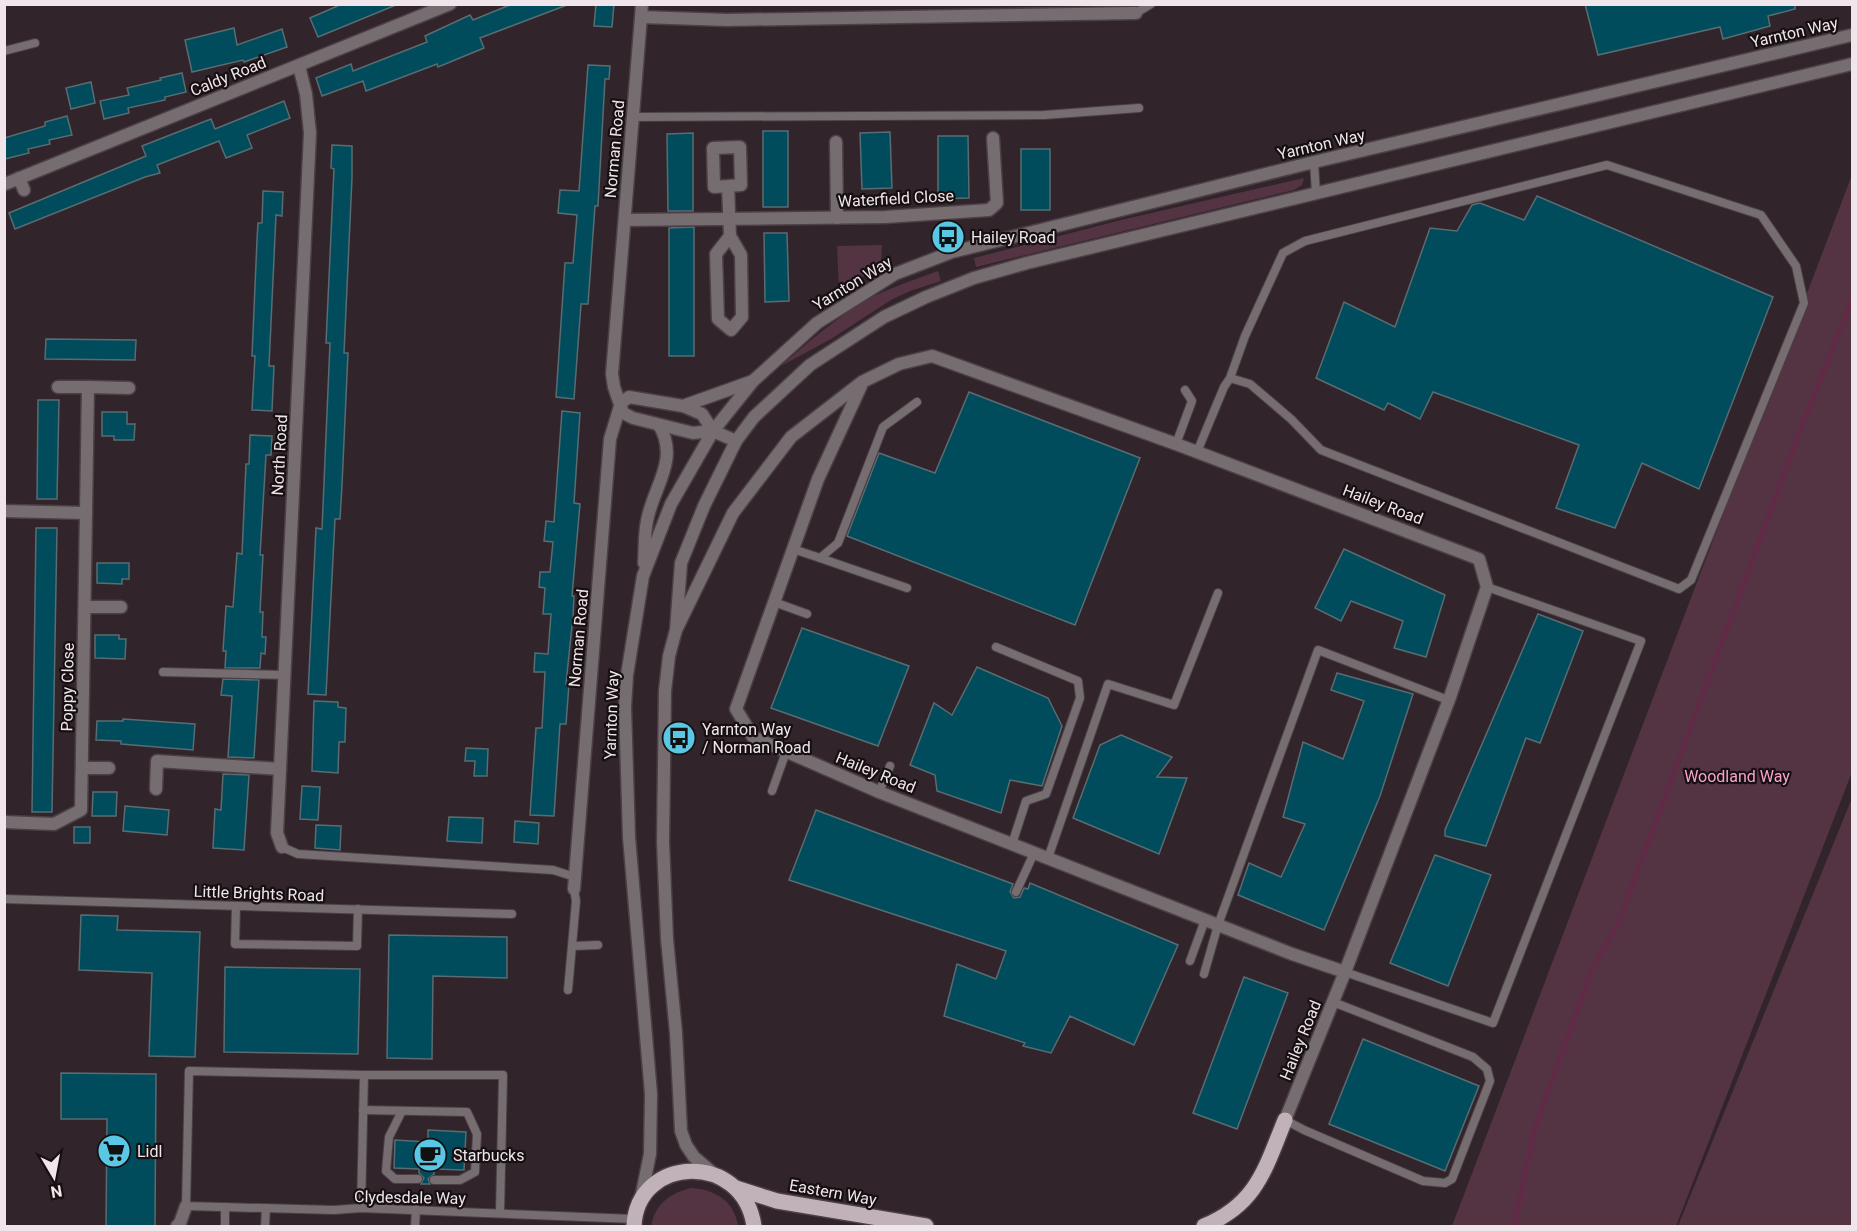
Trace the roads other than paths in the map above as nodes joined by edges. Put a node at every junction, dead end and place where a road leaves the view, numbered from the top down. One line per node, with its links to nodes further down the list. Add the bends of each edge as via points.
1 (450, 4): 9 (street, Caldy Road)
2 (1151, 4): 4 (lane)
3 (641, 11): 4 (street, via 727,20); 11 (street, Norman Road)
4 (1136, 13)
5 (1852, 35): 14 (street, Yarnton Way)
6 (35, 43): 7 (lane)
7 (4, 51)
8 (1852, 64): 17 (street)
9 (299, 66): 15 (street, Caldy Road, via 21,184); 52 (street, North Road, via 310,133)
10 (1138, 108): 11 (lane, via 1044,116)
11 (634, 117): 20 (street, Norman Road)
12 (993, 138): 19 (street, Waterfield Close, via 997,203 989,210)
13 (836, 142): 19 (street)
14 (1314, 162): 17 (lane); 23 (street, Yarnton Way, via 1002,238 928,260 895,274 817,323)
15 (5, 184)
16 (728, 186): 18 (street)
17 (1316, 193): 34 (street, via 1027,263 926,297 884,317 810,365 754,417)
18 (729, 218): 19 (street, Waterfield Close); 20 (street, Waterfield Close); 21 (street)
19 (837, 218)
20 (626, 220): 30 (street, Norman Road, via 612,374)
21 (730, 236): 21 (street, via 716,254 718,319 731,330 742,317 741,255)
22 (1230, 378): 22 (lane, via 1250,384 1291,418 1320,450 1678,589 1691,580 1804,303 1796,266 1761,215 1607,165 1305,241 1283,253); 36 (lane)
23 (753, 381): 31 (street); 33 (street, Yarnton Way)
24 (862, 382): 35 (street, Hailey Road, via 899,364 932,356); 39 (street, Hailey Road, via 818,479); 49 (street, Hailey Road, via 791,437 732,513)
25 (58, 387): 26 (street)
26 (88, 387): 27 (street); 38 (street, Poppy Close)
27 (129, 388)
28 (1185, 390): 35 (lane, via 1192,401)
29 (917, 402): 40 (lane, via 883,427 838,543)
30 (621, 403): 31 (street, via 629,397); 32 (street, via 623,413); 67 (street, Norman Road, via 610,439)
31 (683, 406): 33 (street, via 702,414)
32 (659, 425): 33 (street, via 693,433); 41 (street, via 666,436 667,464 647,521)
33 (713, 431): 34 (street); 41 (street, Yarnton Way, via 671,504)
34 (736, 441): 49 (street, via 681,563)
35 (1176, 444): 36 (street, Hailey Road)
36 (1197, 452): 42 (street, Hailey Road, via 1479,559)
37 (4, 511): 38 (street)
38 (86, 513): 46 (street, Poppy Close)
39 (793, 549): 40 (lane); 45 (street, Hailey Road)
40 (820, 558): 43 (lane)
41 (643, 576): 90 (street, Yarnton Way, via 625,707 629,837 652,1122)
42 (1487, 587): 53 (street, Hailey Road); 78 (lane, via 1641,641 1493,1023)
43 (907, 588)
44 (1218, 593): 66 (lane, via 1174,705 1108,684)
45 (774, 602): 48 (lane); 54 (street, Hailey Road, via 735,709 753,737)
46 (85, 607): 47 (street); 56 (street, Poppy Close)
47 (121, 608)
48 (807, 614)
49 (676, 630): 86 (street, via 665,691 663,842 667,939 681,1131 694,1157)
50 (996, 647): 63 (lane, via 1078,681 1080,698 1046,794 1026,801)
51 (163, 672): 52 (lane)
52 (286, 675): 58 (street, North Road)
53 (1448, 700): 74 (lane, via 1318,650); 78 (street, Hailey Road)
54 (786, 752): 60 (lane); 61 (street, Hailey Road)
55 (890, 766): 61 (lane)
56 (82, 768): 57 (street); 62 (street, Poppy Close, via 81,810 54,824)
57 (110, 768)
58 (280, 769): 59 (street, via 157,760); 64 (street, North Road, via 277,833)
59 (156, 789)
60 (772, 790)
61 (879, 792): 63 (street, Hailey Road)
62 (4, 822)
63 (1012, 844): 65 (street, Hailey Road)
64 (282, 847): 67 (lane, via 298,854 553,870)
65 (1034, 853): 66 (street, Hailey Road); 68 (lane)
66 (1048, 858): 73 (street, Hailey Road)
67 (575, 883): 76 (lane)
68 (1016, 892)
69 (4, 899): 70 (lane, Little Brights Road)
70 (236, 906): 71 (lane, Little Brights Road); 71 (lane, via 236,944 357,946)
71 (358, 909): 72 (lane, Little Brights Road)
72 (512, 914)
73 (1204, 920): 74 (street, Hailey Road); 77 (lane)
74 (1218, 925): 78 (street, Hailey Road); 79 (lane)
75 (598, 945): 76 (lane)
76 (573, 946): 80 (lane)
77 (1190, 960)
78 (1346, 972): 81 (street, Hailey Road)
79 (1204, 974)
80 (568, 990)
81 (1333, 1002): 85 (street, Hailey Road); 85 (lane, via 1473,1057 1487,1069 1490,1081 1452,1179 1445,1183 1423,1181)
82 (364, 1075): 83 (lane); 91 (lane, via 189,1071); 96 (lane, via 503,1075)
83 (363, 1110): 84 (lane); 94 (lane)
84 (402, 1111): 87 (lane, via 389,1137 386,1171 395,1179); 88 (lane, via 467,1112 477,1134 475,1172 460,1180)
85 (1285, 1120): 104 (main road, via 1261,1179 1241,1205)
86 (713, 1173): 89 (main road); 90 (main road, via 693,1170 672,1174 654,1185)
87 (418, 1179)
88 (434, 1180)
89 (736, 1188): 102 (main road, via 746,1200); 103 (main road, Eastern Way, via 777,1201)
90 (640, 1202): 97 (main road)
91 (186, 1206): 92 (lane, Clydesdale Way); 98 (street)
92 (225, 1207): 93 (lane, Clydesdale Way); 99 (lane)
93 (266, 1208): 94 (lane, Clydesdale Way); 100 (lane)
94 (361, 1208): 95 (lane, Clydesdale Way)
95 (416, 1209): 96 (lane, Clydesdale Way); 101 (lane)
96 (500, 1212): 97 (lane, Clydesdale Way)
97 (634, 1222)
98 (177, 1227)
99 (225, 1227)
100 (265, 1227)
101 (415, 1227)
102 (754, 1227)
103 (926, 1227)
104 (1204, 1227)

